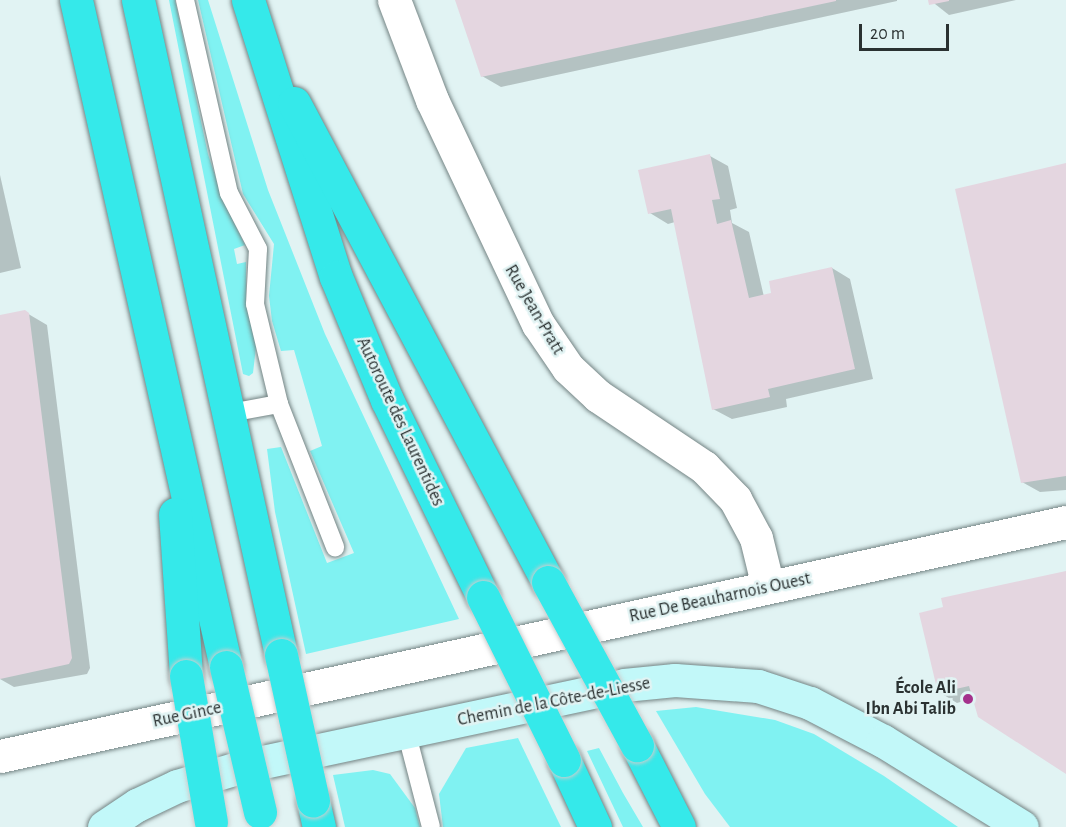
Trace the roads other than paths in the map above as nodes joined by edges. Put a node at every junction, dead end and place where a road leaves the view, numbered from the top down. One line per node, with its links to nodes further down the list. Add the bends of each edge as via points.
1 (76, 0): 8 (highway)
2 (138, 0): 9 (highway)
3 (186, 0): 7 (lane, via 229,193 258,249 255,304)
4 (248, 0): 6 (highway, Autoroute des Laurentides)
5 (394, 0): 12 (street, Rue Jean-Pratt, via 432,100 538,324 568,368 598,396 704,467 728,490 756,538)
6 (257, 32): 15 (highway, bridge); 22 (highway, Autoroute des Laurentides, bridge, via 310,203 360,338)
7 (279, 404): 9 (lane); 11 (lane)
8 (168, 413): 18 (highway, bridge); 19 (highway, bridge, via 186,676)
9 (230, 413): 17 (highway, bridge)
10 (1066, 522): 12 (street, Rue De Beauharnois Ouest)
11 (335, 547)
12 (768, 587): 13 (street, Rue De Beauharnois Ouest)
13 (374, 674): 16 (street, Rue Gince)
14 (406, 731): 20 (main road, Chemin de la Côte-de-Liesse, via 208,776 137,805); 21 (lane); 25 (main road, Chemin de la Côte-de-Liesse, via 647,682 706,681 758,686 810,703 859,727)
15 (643, 755): 23 (highway); 24 (highway)
16 (0, 756)
17 (316, 814)
18 (262, 819)
19 (211, 825)
20 (104, 827)
21 (431, 827)
22 (595, 827)
23 (679, 827)
24 (699, 827)
25 (1022, 827)

